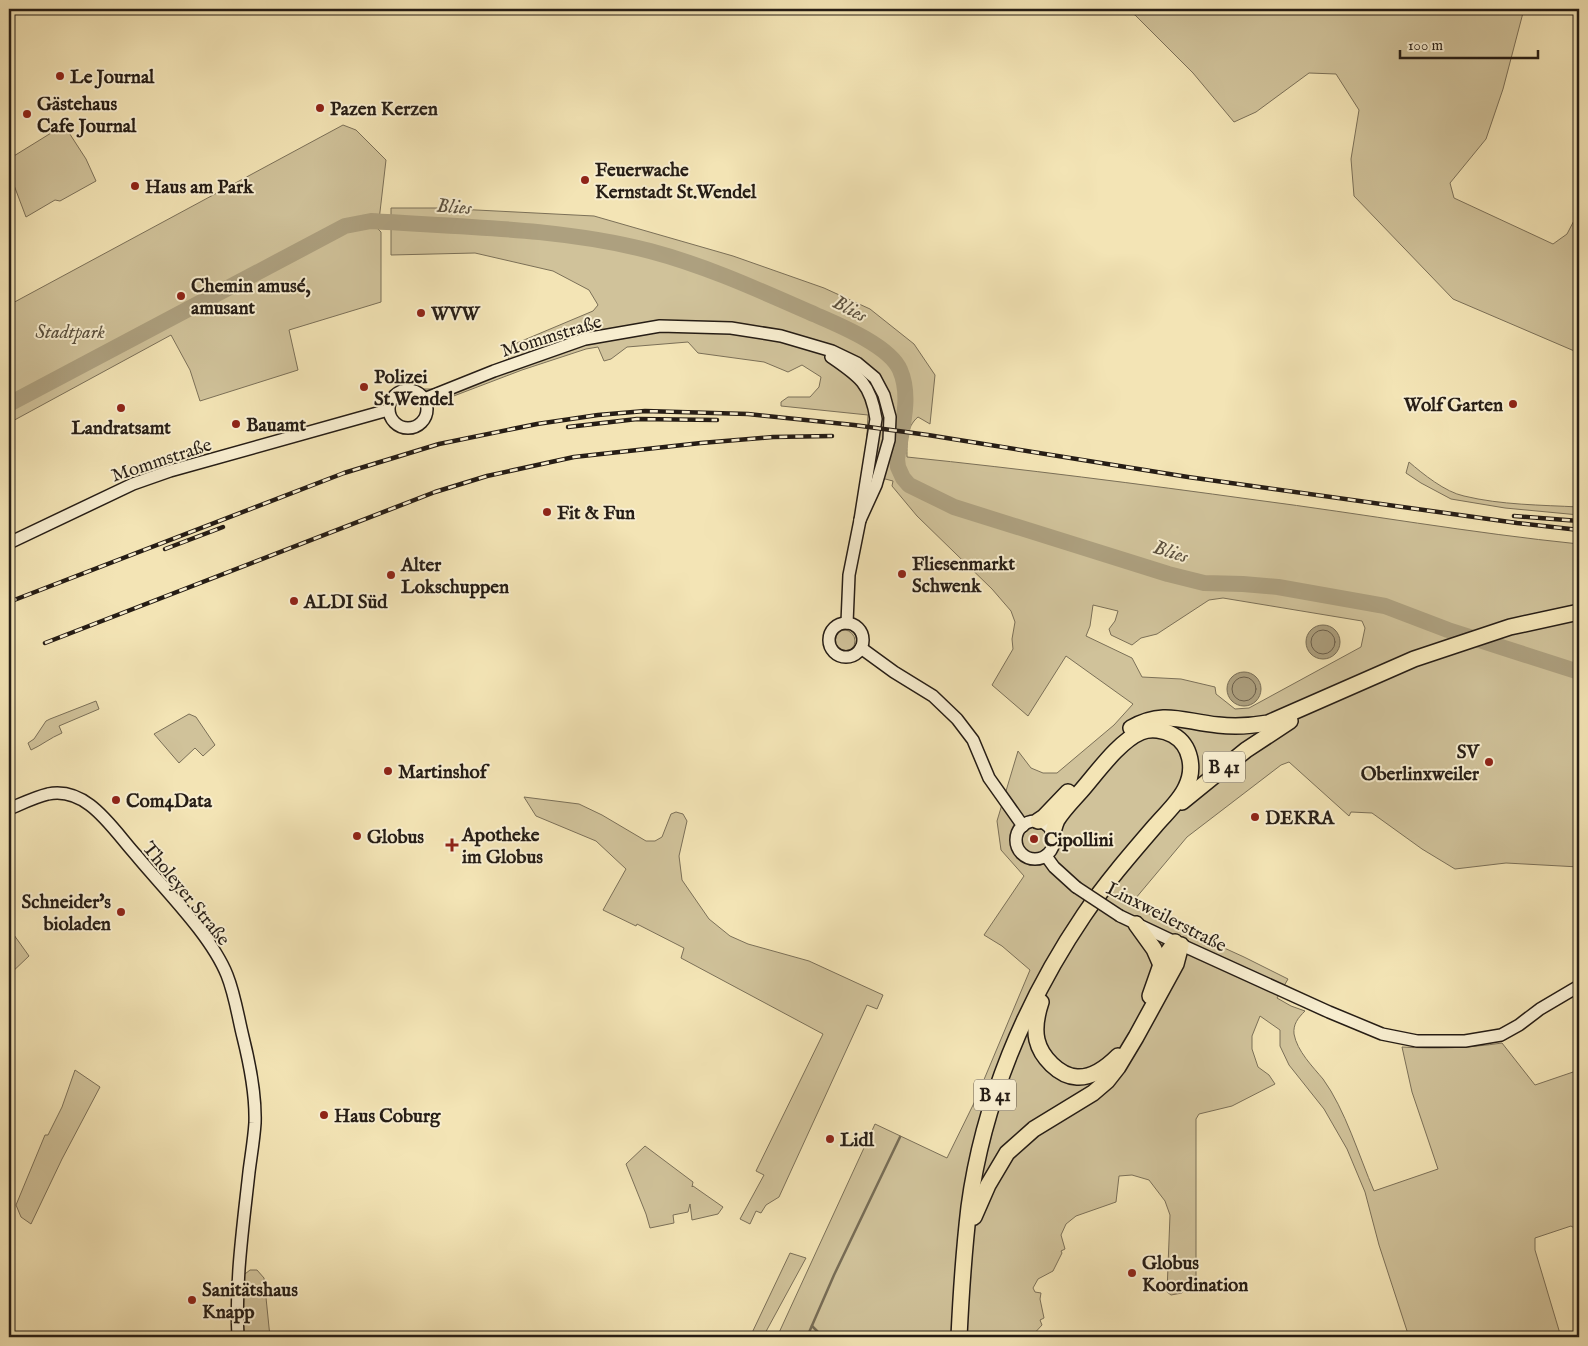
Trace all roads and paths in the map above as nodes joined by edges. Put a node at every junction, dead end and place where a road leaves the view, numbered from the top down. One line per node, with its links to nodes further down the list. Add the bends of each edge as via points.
1 (869, 380): 2 (main road, Mommstraße, via 831,356 781,336 731,328 660,326 585,339); 4 (main road, via 876,419); 4 (main road, via 884,395 890,430 876,484)
2 (424, 399): 3 (main road, via 412,390 402,390 392,398); 3 (main road, via 427,414 414,427 400,426 392,420)
3 (388, 410): 5 (main road, Mommstraße, via 132,484)
4 (860, 520): 9 (main road, via 849,575)
5 (32, 532): 6 (main road); 7 (main road, Mommstraße)
6 (9, 538)
7 (9, 543)
8 (1579, 612): 11 (highway, B 41, via 1510,627 1457,644)
9 (847, 623): 10 (main road, via 853,624 860,632); 10 (main road, via 832,629 829,639 832,649 844,657 854,655)
10 (861, 648): 14 (main road, via 933,696 956,719 972,740 989,778)
11 (1341, 691): 13 (highway, via 1268,723 1253,726 1217,725 1166,717 1142,722 1124,733); 17 (highway, B 41, via 1308,709 1216,773 1182,801)
12 (9, 809): 24 (main road, Tholeyer Straße, via 47,794 63,793 84,800 107,821 191,920 226,974 234,995 254,1093 254,1132 238,1266)
13 (1038, 821): 14 (main road); 15 (main road)
14 (1023, 826): 16 (main road, via 1016,842 1020,852 1034,860)
15 (1053, 832): 16 (main road, via 1054,846); 17 (highway, via 1056,821 1116,751 1142,732 1169,733 1178,738 1190,757 1186,788)
16 (1046, 856): 18 (main road, Linxweilerstraße, bridge, via 1076,887)
17 (1124, 862): 19 (highway, B 41)
18 (1136, 924): 20 (main road, Linxweilerstraße); 21 (highway)
19 (1069, 938): 21 (highway, via 1046,987 1036,1027 1042,1054 1064,1074 1090,1075 1117,1058 1150,996); 23 (highway, B 41, via 1037,994 996,1093 976,1168)
20 (1178, 943): 21 (highway); 22 (main road, Linxweilerstraße, via 1382,1034 1417,1041 1440,1042 1501,1035); 23 (highway, via 1176,964 1118,1067 1093,1093 1019,1141 998,1166 976,1212)
21 (1161, 965)
22 (1579, 986)
23 (963, 1265): 25 (highway, B 41)
24 (238, 1337)
25 (959, 1337)

